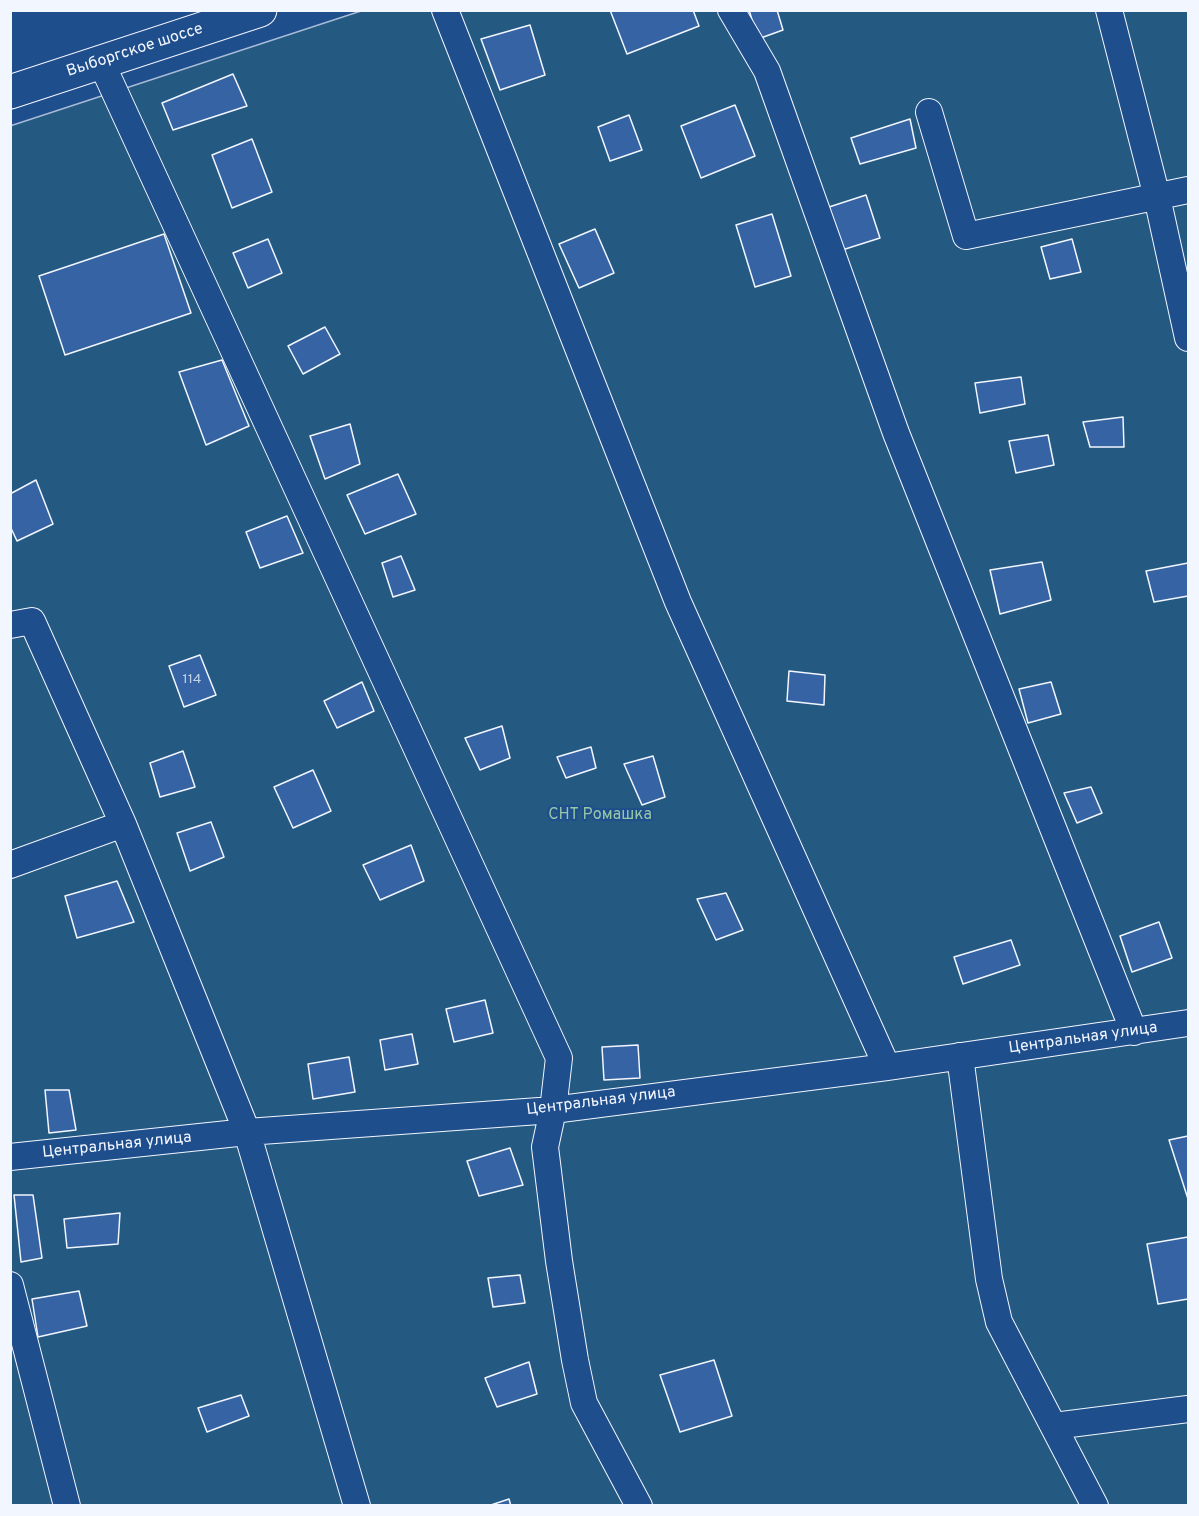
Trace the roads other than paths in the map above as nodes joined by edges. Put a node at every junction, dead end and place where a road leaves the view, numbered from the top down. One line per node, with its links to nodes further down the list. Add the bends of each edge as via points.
1 (260, 10): 5 (main road, Выборгское шоссе)
2 (446, 10): 17 (street, via 678,602)
3 (730, 10): 15 (street, via 767,71 896,434)
4 (1109, 10): 9 (street)
5 (100, 62): 6 (main road, Выборгское шоссе); 18 (street, via 559,1058)
6 (10, 92)
7 (929, 112): 9 (street, via 966,237)
8 (1188, 190): 9 (street)
9 (1157, 197): 10 (street)
10 (1188, 338)
11 (10, 625): 12 (street, via 32,621)
12 (123, 824): 13 (street); 19 (street)
13 (10, 865)
14 (1188, 1023): 15 (street, Центральная улица)
15 (1134, 1032): 16 (street, Центральная улица)
16 (960, 1056): 17 (street, Центральная улица); 23 (street, via 989,1279 999,1322)
17 (887, 1067): 18 (street, Центральная улица)
18 (553, 1110): 19 (street, Центральная улица); 26 (street, via 545,1147 559,1261 584,1403)
19 (247, 1132): 20 (street, Центральная улица); 25 (street)
20 (10, 1157)
21 (10, 1285): 24 (street)
22 (1188, 1409): 23 (street)
23 (1054, 1426): 27 (street)
24 (67, 1506)
25 (357, 1506)
26 (639, 1506)
27 (1095, 1506)

